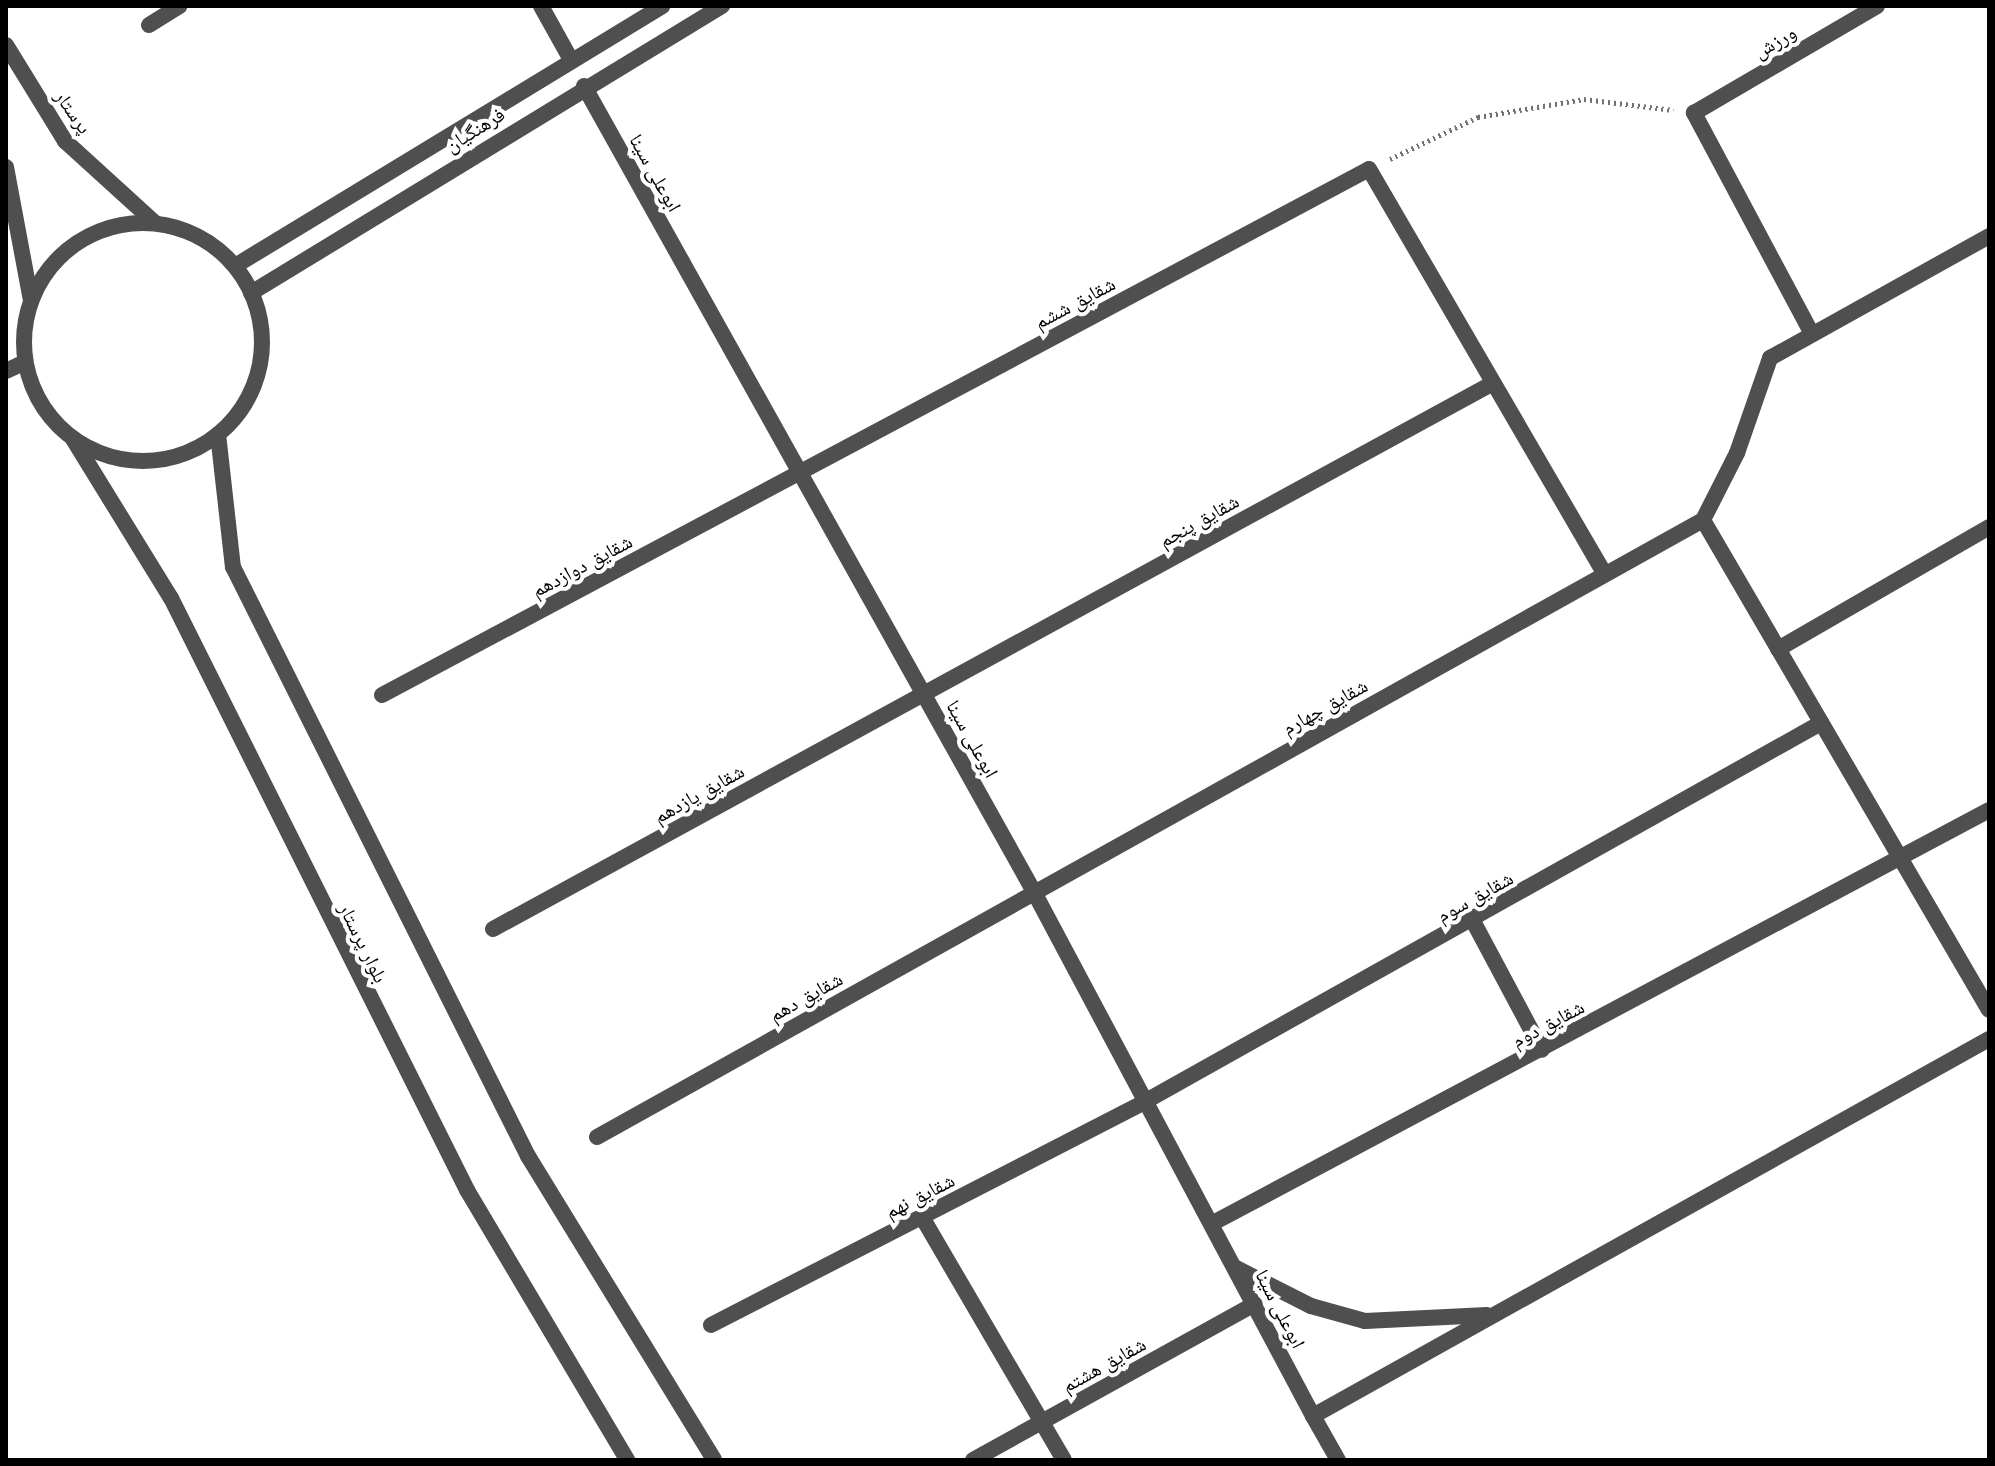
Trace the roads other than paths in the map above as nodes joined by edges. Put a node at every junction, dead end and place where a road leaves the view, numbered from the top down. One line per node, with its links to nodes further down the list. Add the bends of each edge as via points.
1 (179, 6): 6 (street)
2 (541, 6): 8 (street)
3 (662, 6): 8 (street, فرهنگیان)
4 (722, 6): 9 (street, فرهنگیان)
5 (1877, 6): 16 (street, ورزش, via 1694,113)
6 (149, 25)
7 (6, 45): 11 (street, پرستار, via 65,141)
8 (570, 58): 13 (street, فرهنگیان)
9 (584, 86): 14 (street, فرهنگیان); 22 (street, ابوعلی سینا)
10 (6, 167): 15 (street)
11 (155, 223): 13 (street, via 212,245); 15 (street, via 94,234 46,273)
12 (1989, 236): 16 (street)
13 (235, 266): 14 (street)
14 (251, 293): 20 (street, via 261,338 254,384)
15 (31, 300): 17 (street)
16 (1812, 334): 23 (street, via 1770,358 1737,453)
17 (25, 362): 18 (street); 21 (street, via 50,418)
18 (6, 371)
19 (1493, 383): 22 (street, شقایق ششم, via 1369,169); 25 (street); 27 (street, شقایق پنجم)
20 (218, 434): 21 (street, via 162,460 100,454); 49 (street, via 233,567 528,1156)
21 (73, 439): 48 (street, بلوار پرستار, via 171,598 467,1190)
22 (800, 472): 27 (street, ابوعلی سینا); 28 (street, شقایق دوازدهم)
23 (1703, 520): 25 (street, شقایق چهارم); 26 (street)
24 (1989, 527): 26 (street)
25 (1604, 573): 32 (street, شقایق چهارم)
26 (1778, 649): 29 (street)
27 (924, 694): 32 (street, ابوعلی سینا); 34 (street, شقایق یازدهم)
28 (382, 695)
29 (1821, 723): 31 (street); 33 (street, شقایق سوم)
30 (1989, 810): 31 (street, شقایق دوم)
31 (1902, 860): 35 (street); 37 (street, شقایق دوم)
32 (1034, 892): 38 (street, ابوعلی سینا); 39 (street, شقایق دهم)
33 (1473, 921): 37 (street); 38 (street, شقایق سوم)
34 (493, 929)
35 (1989, 1010)
36 (1989, 1039): 44 (street)
37 (1542, 1050): 41 (street, شقایق دوم)
38 (1146, 1101): 40 (street, شقایق نهم); 41 (street, ابوعلی سینا)
39 (597, 1137)
40 (922, 1217): 45 (street, شقایق نهم); 47 (street)
41 (1213, 1223): 42 (street, ابوعلی سینا)
42 (1236, 1268): 43 (street, ابوعلی سینا); 44 (street, via 1311,1306 1365,1321)
43 (1255, 1304): 46 (street, ابوعلی سینا); 47 (street, شقایق هشتم)
44 (1496, 1314): 46 (street)
45 (711, 1325)
46 (1313, 1416): 52 (street, ابوعلی سینا)
47 (1043, 1422): 50 (street, شقایق هشتم); 51 (street)
48 (627, 1460)
49 (714, 1460)
50 (973, 1460)
51 (1064, 1460)
52 (1338, 1460)

